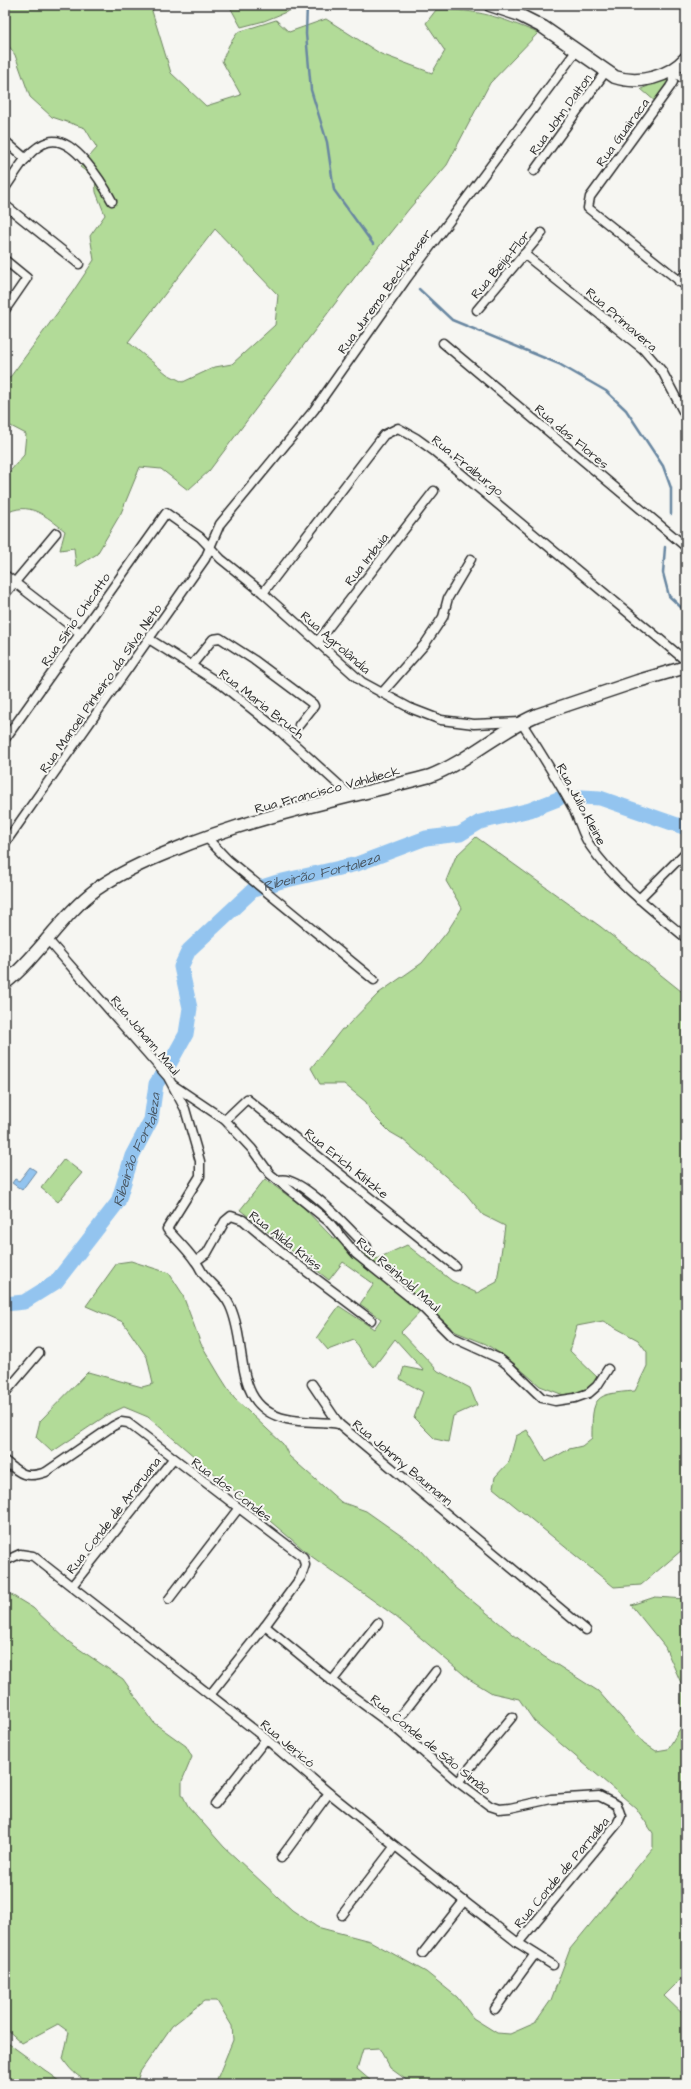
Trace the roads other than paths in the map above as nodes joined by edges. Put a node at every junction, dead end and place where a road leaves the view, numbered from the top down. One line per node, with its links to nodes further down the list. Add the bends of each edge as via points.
1 (490, 5): 2 (main road, via 543,27)
2 (577, 50): 5 (main road); 26 (street, Rua Jurema Beckhauser, via 407,278 314,410 220,524)
3 (686, 58): 4 (main road)
4 (672, 70): 5 (main road, via 653,78 637,80 624,80); 6 (street); 18 (street, Rua Guairaca, via 673,82 670,87 590,197 588,208)
5 (606, 71): 9 (street, Rua John Dalton)
6 (686, 81)
7 (5, 141): 8 (street)
8 (26, 159): 10 (street); 11 (street, via 49,141 64,144 91,167)
9 (534, 171)
10 (5, 188)
11 (112, 201)
12 (5, 205): 16 (street)
13 (542, 233): 14 (street, Rua Beija-Flor)
14 (524, 254): 20 (street, Rua Beija-Flor); 22 (street, Rua Primavera, via 644,349 662,371)
15 (5, 260): 19 (street, via 27,278)
16 (79, 264)
17 (686, 273): 18 (street)
18 (683, 284)
19 (5, 310)
20 (477, 310)
21 (443, 343): 27 (street, Rua das Flores)
22 (686, 417)
23 (434, 491): 35 (street, Rua Imbuia)
24 (166, 513): 26 (street, Rua Agrolândia); 33 (street, Rua Sírio Chicatto)
25 (56, 533): 30 (street)
26 (210, 546): 31 (street, Rua Agrolândia, via 221,559); 34 (street, Rua Manoel Pinheiro da Silva Neto, via 205,559)
27 (686, 547)
28 (470, 559): 39 (street, via 448,598 443,618 425,644)
29 (5, 575): 30 (street)
30 (14, 582): 32 (street); 33 (street)
31 (263, 593): 35 (street, Rua Agrolândia); 36 (street, Rua Fraiburgo, via 384,435 398,428 434,451)
32 (5, 594)
33 (80, 633): 42 (street, Rua Sírio Chicatto)
34 (150, 639): 37 (street, Rua Maria Bruch); 45 (street, Rua Manoel Pinheiro da Silva Neto)
35 (318, 641): 39 (street, Rua Agrolândia, via 362,682)
36 (686, 661)
37 (191, 666): 41 (street, via 213,639 220,638 313,704); 43 (street, Rua Maria Bruch, via 222,685 282,733)
38 (686, 667): 40 (main road, Rua Francisco Vahldieck, via 638,680)
39 (382, 693): 40 (street, Rua Agrolândia, via 441,720 474,724)
40 (521, 722): 43 (main road, Rua Francisco Vahldieck, via 448,769); 47 (street, Rua Júlio Kleine, via 575,811 583,836 591,848)
41 (299, 725)
42 (5, 739)
43 (351, 796): 44 (main road, Rua Francisco Vahldieck)
44 (206, 837): 49 (main road, Rua Francisco Vahldieck, via 150,860 100,887 74,909); 50 (street, via 228,860)
45 (5, 843)
46 (686, 852): 47 (street)
47 (639, 899): 48 (street, Rua Júlio Kleine)
48 (686, 938)
49 (48, 940): 51 (main road, Rua Francisco Vahldieck, via 36,955); 52 (street, Rua Johann Maul)
50 (374, 980)
51 (5, 983)
52 (170, 1081): 53 (street, Rua Reinhold Maul); 56 (street, Rua Johann Maul, via 184,1109 201,1168 193,1190 167,1229)
53 (225, 1120): 54 (street, Rua Reinhold Maul, via 252,1149 270,1174); 57 (street, Rua Erich Klitzke, via 247,1099)
54 (279, 1180): 55 (street, via 289,1179 313,1194); 60 (street, Rua Reinhold Maul, via 328,1221 356,1254 423,1308 452,1338 500,1359 542,1398 554,1401 589,1394)
55 (367, 1247)
56 (196, 1261): 58 (street, Rua Alida Kniss, via 207,1253 225,1221 231,1216 243,1220); 63 (street, Rua Johnny Baumann, via 204,1275 230,1304 239,1331 246,1383 256,1402 274,1415 288,1419)
57 (455, 1266)
58 (371, 1320)
59 (39, 1353): 62 (street)
60 (608, 1368)
61 (312, 1384): 63 (street)
62 (5, 1393)
63 (339, 1424): 72 (street, Rua Johnny Baumann)
64 (173, 1459): 65 (street, Rua dos Condes, via 128,1424 121,1422 36,1476 17,1471); 66 (street, Rua dos Condes); 68 (street, Rua Conde de Araruana)
65 (5, 1461)
66 (238, 1509): 69 (street); 71 (street, Rua dos Condes, via 303,1557 305,1565 300,1577)
67 (5, 1561): 68 (street, Rua Jericó, via 20,1554 33,1556)
68 (72, 1586): 75 (street, Rua Jericó)
69 (169, 1599)
70 (378, 1623): 74 (street)
71 (265, 1626): 74 (street, Rua Conde de São Simão); 75 (street, Rua dos Condes)
72 (586, 1630)
73 (436, 1671): 77 (street)
74 (332, 1681): 77 (street, Rua Conde de São Simão)
75 (210, 1695): 78 (street, Rua Jericó)
76 (512, 1717): 79 (street)
77 (393, 1726): 79 (street, Rua Conde de São Simão)
78 (266, 1739): 80 (street, Rua Jericó); 81 (street)
79 (458, 1782): 82 (street, Rua Conde de São Simão, via 490,1806 499,1809 523,1806 551,1798 599,1796 617,1805)
80 (329, 1793): 83 (street, Rua Jericó); 84 (street)
81 (215, 1804)
82 (621, 1816): 87 (street, Rua Conde de Parnaíba, via 618,1824)
83 (396, 1846): 85 (street, Rua Jericó); 86 (street)
84 (280, 1858)
85 (464, 1901): 87 (street, Rua Jericó); 88 (street)
86 (342, 1915)
87 (518, 1942): 89 (street, Rua Jericó)
88 (423, 1953)
89 (535, 1954): 90 (street, Rua Jericó); 91 (street)
90 (553, 1965)
91 (495, 2009)

